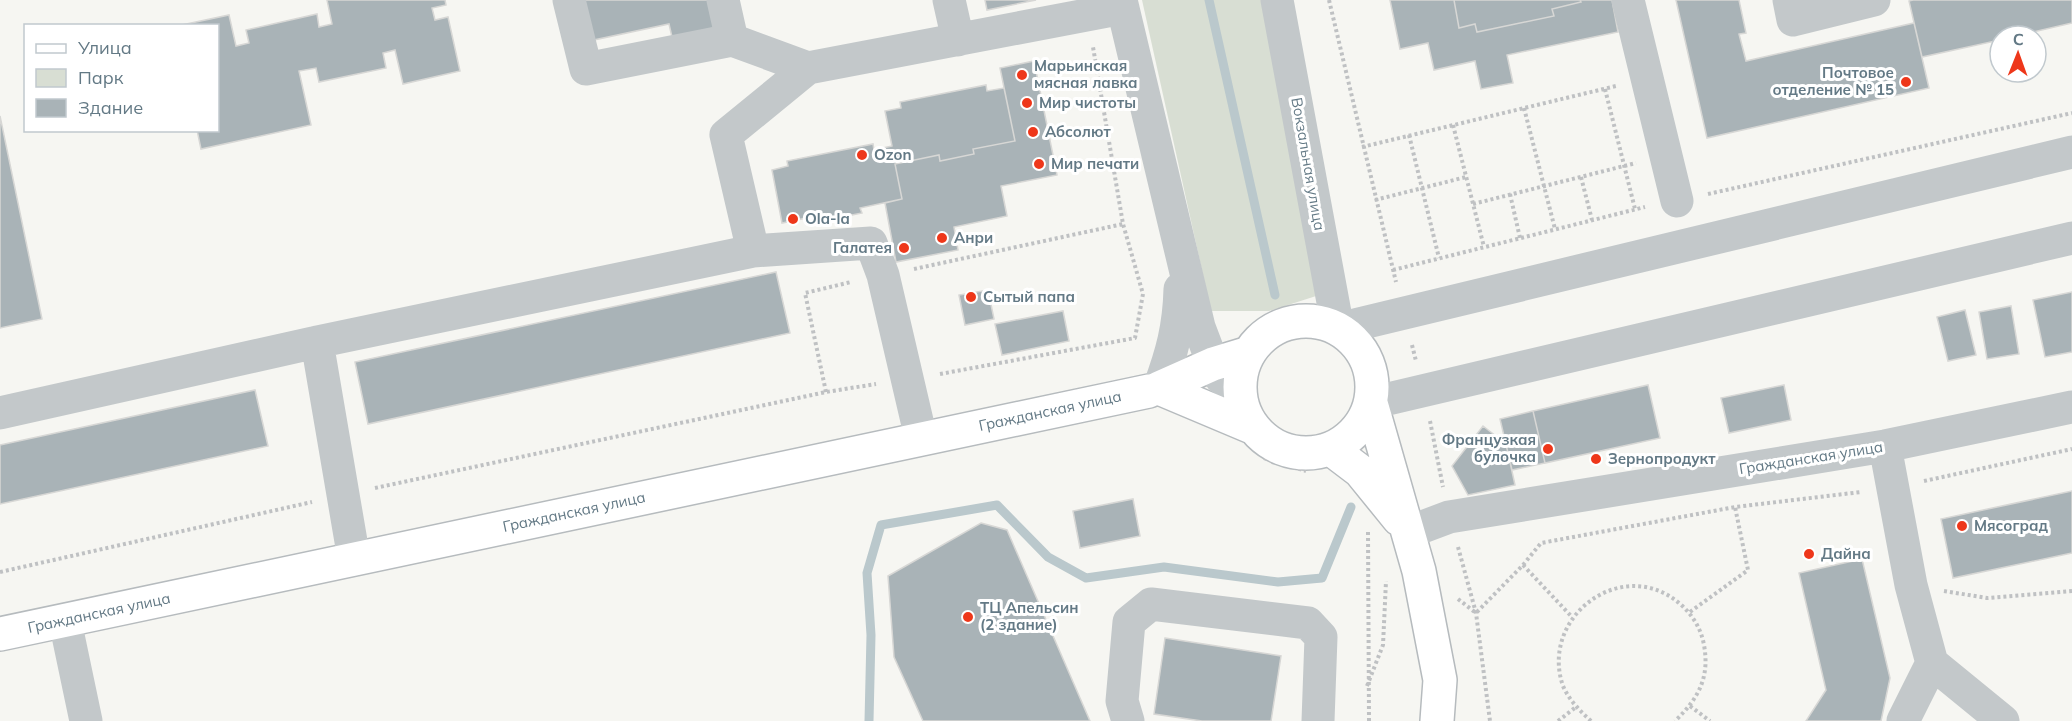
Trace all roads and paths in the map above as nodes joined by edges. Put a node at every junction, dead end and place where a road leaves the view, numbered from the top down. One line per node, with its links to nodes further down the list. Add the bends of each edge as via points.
1 (569, 0): 11 (street, via 586,69)
2 (723, 0): 11 (street)
3 (949, 0): 12 (street)
4 (1277, 0): 45 (street, Вокзальная улица)
5 (1329, 0): 20 (path)
6 (1628, 0): 14 (street)
7 (1788, 0): 8 (street, via 1793,20)
8 (1874, 0)
9 (1122, 4): 10 (street); 39 (street)
10 (1088, 16): 12 (street); 34 (path)
11 (732, 40): 13 (street)
12 (958, 40): 13 (street)
13 (808, 68): 40 (street, via 726,135)
14 (1649, 79): 15 (path); 22 (street)
15 (1605, 89): 16 (path); 23 (path)
16 (1524, 108): 18 (path); 26 (path)
17 (2072, 112): 30 (path)
18 (1453, 125): 19 (path); 24 (path)
19 (1409, 135): 20 (path); 27 (path)
20 (1362, 147): 29 (path)
21 (2072, 152): 44 (street)
22 (1666, 156): 23 (path); 30 (street)
23 (1625, 166): 25 (path); 32 (path)
24 (1466, 177): 27 (path); 31 (path)
25 (1581, 177): 26 (path); 33 (path)
26 (1544, 186): 28 (path); 35 (path)
27 (1422, 189): 29 (path); 41 (path)
28 (1510, 194): 31 (path); 36 (path)
29 (1376, 200): 42 (path)
30 (1677, 201): 32 (path)
31 (1473, 204): 38 (path)
32 (1635, 209): 33 (path)
33 (1592, 220): 35 (path)
34 (1123, 224): 43 (path); 49 (path, via 1143,294 1135,338)
35 (1555, 229): 36 (path)
36 (1520, 238): 38 (path)
37 (2072, 238): 53 (street)
38 (1484, 247): 41 (path)
39 (1181, 250): 48 (street, via 1199,327); 50 (street, via 1177,333)
40 (753, 251): 43 (street, via 871,243); 46 (street)
41 (1439, 258): 42 (path)
42 (1393, 270): 44 (path)
43 (883, 275): 49 (street); 51 (path, via 804,293)
44 (1404, 313): 45 (street)
45 (1338, 329): 47 (main road, via 1319,322 1279,326 1262,337); 53 (main road, via 1360,348 1372,374)
46 (317, 342): 55 (street); 62 (street)
47 (1249, 353): 48 (main road, Гражданская улица); 52 (main road, via 1241,372)
48 (1213, 364): 50 (main road, Гражданская улица); 52 (street, via 1221,378)
49 (908, 380): 51 (path); 56 (street)
50 (1154, 389): 56 (main road, Гражданская улица); 57 (main road)
51 (825, 392): 62 (path)
52 (1240, 392): 57 (main road)
53 (1371, 403): 60 (main road, via 1363,423); 64 (main road)
54 (2072, 407): 58 (street, Гражданская улица)
55 (0, 413)
56 (921, 438): 66 (main road, Гражданская улица)
57 (1255, 442): 60 (path); 60 (main road, via 1270,442)
58 (1885, 446): 61 (street); 64 (street, Гражданская улица, via 1449,517)
59 (2072, 449): 61 (path)
60 (1321, 461): 64 (main road, via 1360,471)
61 (1892, 488): 63 (path); 70 (street)
62 (343, 495): 66 (street); 69 (path)
63 (1735, 507): 67 (path, via 1541,543); 72 (path, via 1748,570)
64 (1409, 532): 68 (main road)
65 (1375, 544): 77 (path, via 1368,522)
66 (354, 559): 74 (main road, Гражданская улица)
67 (1523, 565): 68 (path, via 1476,613); 73 (path)
68 (1419, 571): 77 (path, via 1386,578 1383,645); 84 (main road, via 1440,680)
69 (0, 572)
70 (1911, 585): 71 (path, via 1987,598); 76 (street)
71 (2072, 591)
72 (1690, 612): 73 (path, via 1673,598 1652,589 1630,586 1598,595); 78 (path, via 1702,635 1707,659 1703,685)
73 (1572, 617): 79 (path, via 1562,639 1559,663 1564,686)
74 (65, 621): 75 (main road, Гражданская улица); 80 (street)
75 (0, 634)
76 (1932, 663): 89 (street); 90 (street)
77 (1367, 686): 83 (path)
78 (1690, 706): 87 (path); 88 (path)
79 (1576, 707): 85 (path); 86 (path)
80 (86, 721)
81 (1128, 721): 82 (street, via 1122,701 1130,622 1151,604 1308,623 1321,637)
82 (1318, 721)
83 (1369, 721)
84 (1437, 721)
85 (1558, 721)
86 (1591, 721)
87 (1675, 721)
88 (1710, 721)
89 (1903, 721)
90 (2003, 721)

